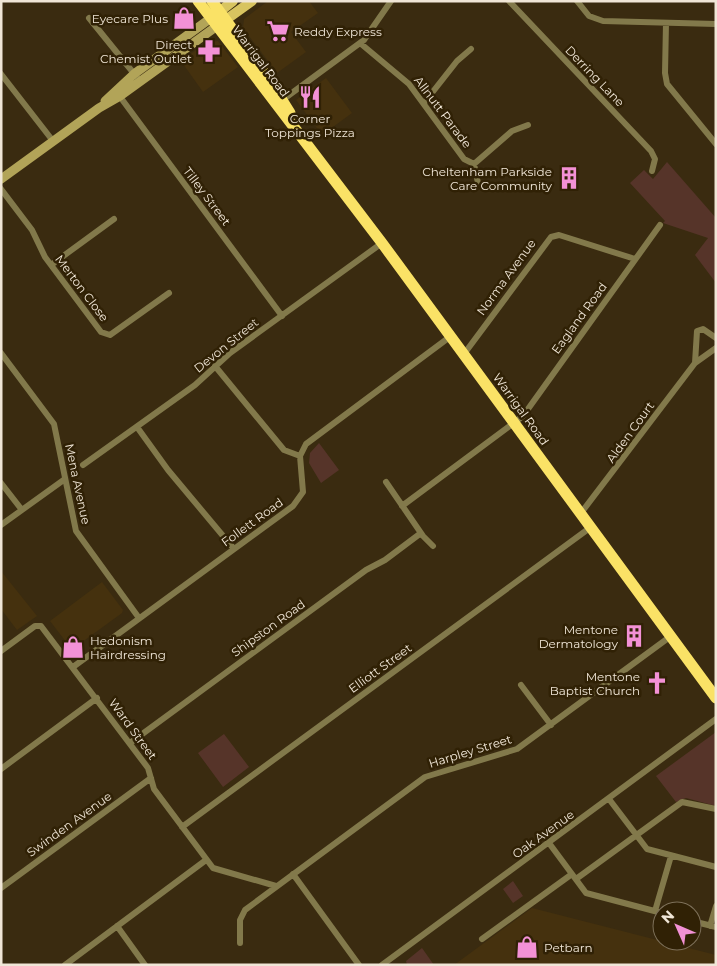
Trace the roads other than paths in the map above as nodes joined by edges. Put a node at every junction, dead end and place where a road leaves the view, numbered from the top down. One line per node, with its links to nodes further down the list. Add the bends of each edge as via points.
1 (198, 1): 9 (highway, Warrigal Road)
2 (212, 1): 9 (highway, Warrigal Road)
3 (233, 1): 9 (main road)
4 (252, 1): 9 (main road)
5 (391, 1): 12 (street)
6 (509, 1): 23 (street, Derring Lane, via 651,151 655,159)
7 (576, 1): 10 (street, via 587,15 598,20)
8 (89, 18): 15 (street)
9 (218, 19): 15 (main road); 17 (highway, Warrigal Road)
10 (666, 23): 11 (street); 21 (street, via 667,84)
11 (716, 24)
12 (360, 43): 17 (street); 18 (street, Allnutt Parade, via 409,84)
13 (471, 49): 18 (street, via 457,61)
14 (1, 74): 20 (street)
15 (137, 78): 16 (main road)
16 (117, 93): 20 (main road); 33 (street, Tilley Street)
17 (279, 102): 29 (highway, Warrigal Road)
18 (424, 103): 22 (street, Allnutt Parade, via 464,159)
19 (528, 125): 22 (street, Allnutt Parade, via 512,131)
20 (53, 141): 24 (main road)
21 (716, 144)
22 (474, 164): 25 (street, Allnutt Parade)
23 (652, 171)
24 (1, 178)
25 (478, 183)
26 (1, 189): 31 (street, Merton Close, via 30,227)
27 (114, 219): 31 (street)
28 (660, 225): 30 (street, Eagland Road)
29 (382, 243): 33 (street, Devon Street); 34 (highway, Warrigal Road)
30 (635, 259): 38 (street, Norma Avenue, via 560,235 551,237); 41 (street, Eagland Road, via 527,410)
31 (50, 265): 32 (street, Merton Close, via 106,335)
32 (169, 293)
33 (282, 316): 40 (street, Devon Street)
34 (451, 336): 38 (highway, Warrigal Road); 43 (street, via 311,439)
35 (716, 338): 39 (street, via 703,329 697,331)
36 (716, 348): 39 (street, Alden Court)
37 (1, 353): 45 (street, Mena Avenue, via 54,424)
38 (464, 354): 41 (highway, Warrigal Road)
39 (695, 363): 50 (street, Alden Court)
40 (215, 366): 42 (street, Devon Street); 43 (street, via 284,450)
41 (514, 422): 48 (street, Eagland Road); 50 (highway, Warrigal Road)
42 (137, 427): 44 (street, Devon Street); 55 (street)
43 (300, 456): 55 (street, Follett Road, via 304,488 300,498)
44 (84, 465)
45 (65, 479): 49 (street); 56 (street, Mena Avenue, via 76,531)
46 (386, 482): 48 (street)
47 (1, 483): 49 (street)
48 (402, 506): 53 (street)
49 (22, 510): 51 (street)
50 (582, 513): 52 (highway, Warrigal Road)
51 (1, 526)
52 (591, 526): 57 (highway, Warrigal Road); 70 (street, Elliott Street)
53 (421, 533): 54 (street); 65 (street, Shipston Road)
54 (433, 546)
55 (234, 549): 56 (street, Follett Road)
56 (139, 618): 59 (street, Follett Road)
57 (671, 636): 62 (highway, Warrigal Road); 64 (street, Harpley Street)
58 (1, 651): 59 (street, Ward Street, via 35,626 41,626)
59 (73, 667): 61 (street, Ward Street)
60 (521, 684): 64 (street)
61 (97, 698): 65 (street, Ward Street); 66 (street)
62 (716, 698)
63 (716, 719): 68 (street, Oak Avenue)
64 (551, 725): 76 (street, Harpley Street, via 513,752 428,775)
65 (130, 743): 67 (street, Ward Street, via 148,768)
66 (1, 769)
67 (151, 778): 70 (street, Ward Street, via 154,789); 79 (street, Swinden Avenue)
68 (608, 799): 71 (street); 72 (street, Oak Avenue)
69 (716, 809): 71 (street, via 684,801)
70 (182, 827): 74 (street, Ward Street)
71 (636, 836): 73 (street, via 647,849); 77 (street)
72 (549, 843): 77 (street); 90 (street, Oak Avenue)
73 (671, 856): 75 (street); 80 (street)
74 (206, 860): 78 (street, Ward Street, via 215,870); 83 (street)
75 (716, 867)
76 (293, 874): 78 (street, Harpley Street); 89 (street)
77 (574, 877): 82 (street, via 586,893); 85 (street)
78 (276, 886): 86 (street, Harpley Street, via 242,913)
79 (1, 888)
80 (661, 901)
81 (716, 906): 84 (street)
82 (652, 910)
83 (117, 926): 87 (street); 88 (street)
84 (713, 926)
85 (482, 939)
86 (240, 943)
87 (65, 965)
88 (145, 965)
89 (359, 965)
90 (382, 965)

